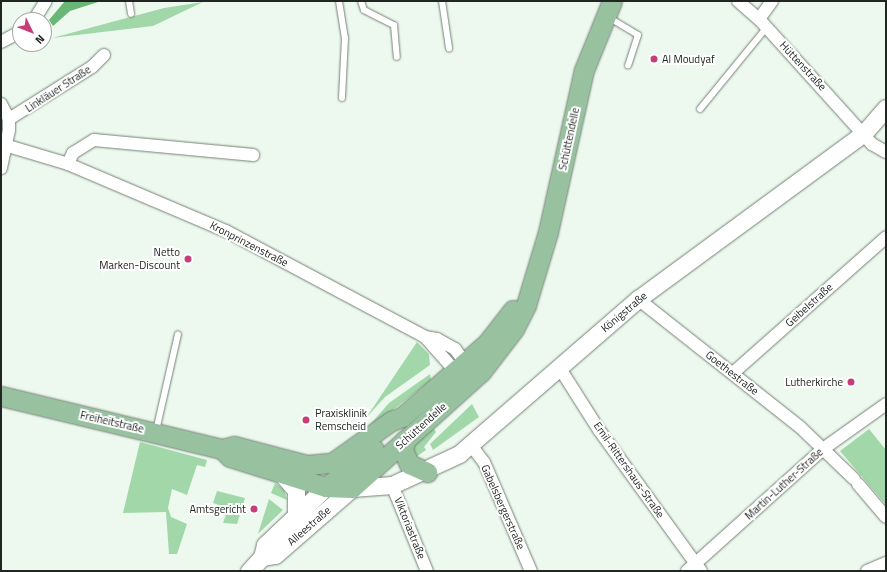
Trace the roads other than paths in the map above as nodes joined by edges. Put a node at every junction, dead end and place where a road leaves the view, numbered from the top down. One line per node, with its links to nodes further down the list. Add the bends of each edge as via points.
1 (46, 1): 9 (street)
2 (129, 1): 10 (lane)
3 (339, 1): 18 (lane, via 345,38)
4 (361, 1): 16 (lane, via 364,10 394,25)
5 (442, 1): 14 (lane)
6 (738, 1): 11 (street, Hüttenstraße)
7 (772, 1): 11 (street)
8 (608, 8): 17 (lane, via 638,35); 30 (main road, Schüttendelle, via 584,70)
9 (39, 12)
10 (132, 14)
11 (763, 23): 21 (lane); 23 (street, Hüttenstraße)
12 (12, 36): 13 (street)
13 (1, 42)
14 (449, 48)
15 (104, 55): 22 (street, Linkläuer Straße, via 92,67)
16 (397, 57)
17 (628, 65)
18 (342, 98)
19 (1, 105): 22 (street)
20 (886, 108): 23 (main road, Königstraße)
21 (700, 109)
22 (9, 120): 24 (street)
23 (864, 133): 25 (street, Hüttenstraße, via 872,144); 31 (main road, Königstraße)
24 (8, 146): 27 (street, Kronprinzenstraße); 28 (street)
25 (886, 152)
26 (253, 155): 27 (street, via 94,140 73,153)
27 (68, 164): 33 (street, Kronprinzenstraße, via 238,237)
28 (1, 168)
29 (886, 237): 36 (street, Geibelstraße)
30 (534, 279): 34 (main road, Schüttendelle, via 504,322); 37 (main road, Schüttendelle, via 514,330)
31 (638, 299): 35 (main road, Königstraße); 36 (street, Goethestraße)
32 (178, 334): 40 (lane)
33 (425, 336): 34 (street, Kronprinzenstraße); 34 (street, Kronprinzenstraße, via 455,350)
34 (460, 367): 37 (street, Kronprinzenstraße); 45 (main road, Schüttendelle, via 402,417 391,421)
35 (559, 367): 42 (main road, Königstraße); 54 (street, Emil-Rittershaus-Straße)
36 (733, 373): 44 (street, Goethestraße)
37 (472, 380): 41 (main road, Schüttendelle)
38 (1, 396): 40 (main road, Freiheitstraße)
39 (886, 404): 44 (street, Martin-Luther-Straße)
40 (156, 432): 43 (main road, Freiheitstraße)
41 (405, 440): 45 (main road, Schüttendelle); 46 (main road, via 403,450 409,464)
42 (471, 445): 46 (main road, Königstraße); 57 (street, Gabelsbergerstraße, via 484,462)
43 (222, 449): 45 (main road, Freiheitstraße, via 234,446 307,466); 47 (main road, Freiheitstraße, via 230,456)
44 (823, 449): 51 (street, Goethestraße, via 856,481); 54 (street, Martin-Luther-Straße)
45 (340, 471): 48 (main road, Königstraße); 49 (main road); 52 (main road, Alleestraße, via 275,555)
46 (427, 472): 48 (main road, Königstraße)
47 (281, 473): 49 (main road, Freiheitstraße); 50 (main road, Alleestraße, via 296,490)
48 (392, 485): 56 (street, Viktoriastraße)
49 (326, 487): 50 (main road, Alleestraße)
50 (296, 513): 52 (main road, Alleestraße, via 265,545)
51 (886, 518)
52 (262, 557): 55 (main road, Alleestraße)
53 (886, 562): 58 (street)
54 (694, 568)
55 (249, 571)
56 (427, 571)
57 (532, 571)
58 (867, 571)

